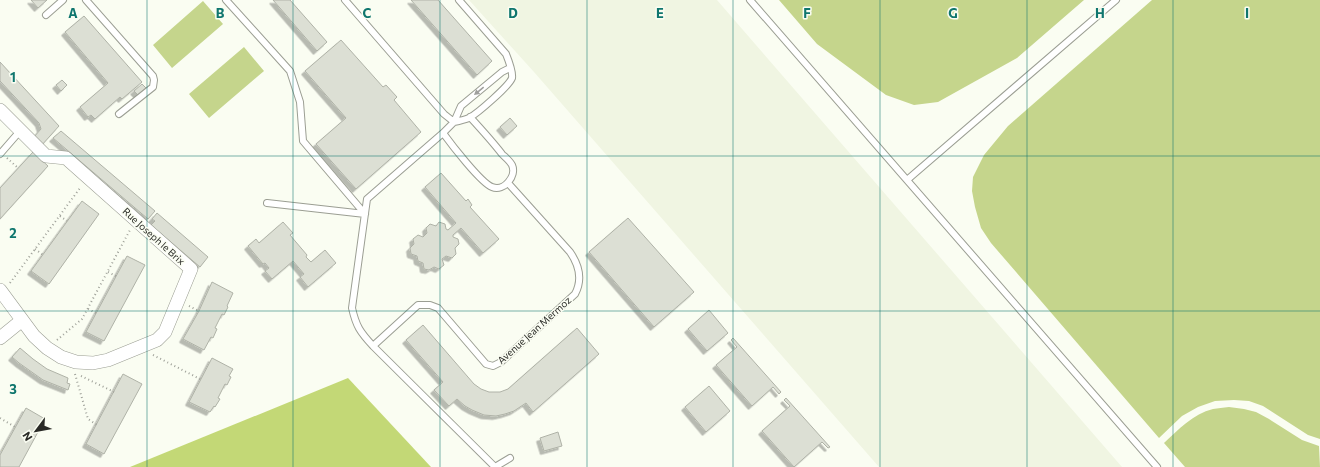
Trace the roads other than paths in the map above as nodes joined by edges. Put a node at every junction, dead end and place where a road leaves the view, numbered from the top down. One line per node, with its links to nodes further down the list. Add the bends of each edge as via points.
1 (63, 0): 8 (lane)
2 (86, 0): 11 (lane, via 153,76 153,87)
3 (226, 0): 20 (lane, via 290,72 300,102 303,141)
4 (345, 0): 13 (lane, via 444,114)
5 (459, 0): 9 (lane, via 506,54)
6 (750, 0): 17 (lane)
7 (1116, 0): 17 (lane)
8 (46, 15)
9 (510, 68): 12 (lane, via 512,76 508,85); 13 (lane, one-way to 13, via 461,106)
10 (0, 110): 14 (street, Rue Joseph le Brix)
11 (119, 114)
12 (470, 117): 13 (lane); 18 (lane, via 512,166 513,175)
13 (454, 122): 15 (lane)
14 (20, 131): 16 (lane); 22 (street, Rue Joseph le Brix, via 46,156 66,158 191,269 165,332 147,345 108,360 76,362 61,357 34,336)
15 (443, 133): 18 (lane, via 492,188 499,188); 20 (lane, via 367,199)
16 (1, 153)
17 (907, 180): 27 (lane)
18 (508, 182): 24 (lane, Avenue Jean Mermoz, via 577,262 579,287 574,294 501,362 493,366 486,364 438,308 430,305 418,305)
19 (267, 203): 20 (lane)
20 (365, 214): 24 (lane, via 352,308 355,322)
21 (1, 292): 22 (street, Rue Joseph le Brix)
22 (22, 321): 23 (street)
23 (0, 338)
24 (373, 346): 26 (lane)
25 (510, 458): 26 (lane)
26 (495, 467)
27 (1157, 467)

